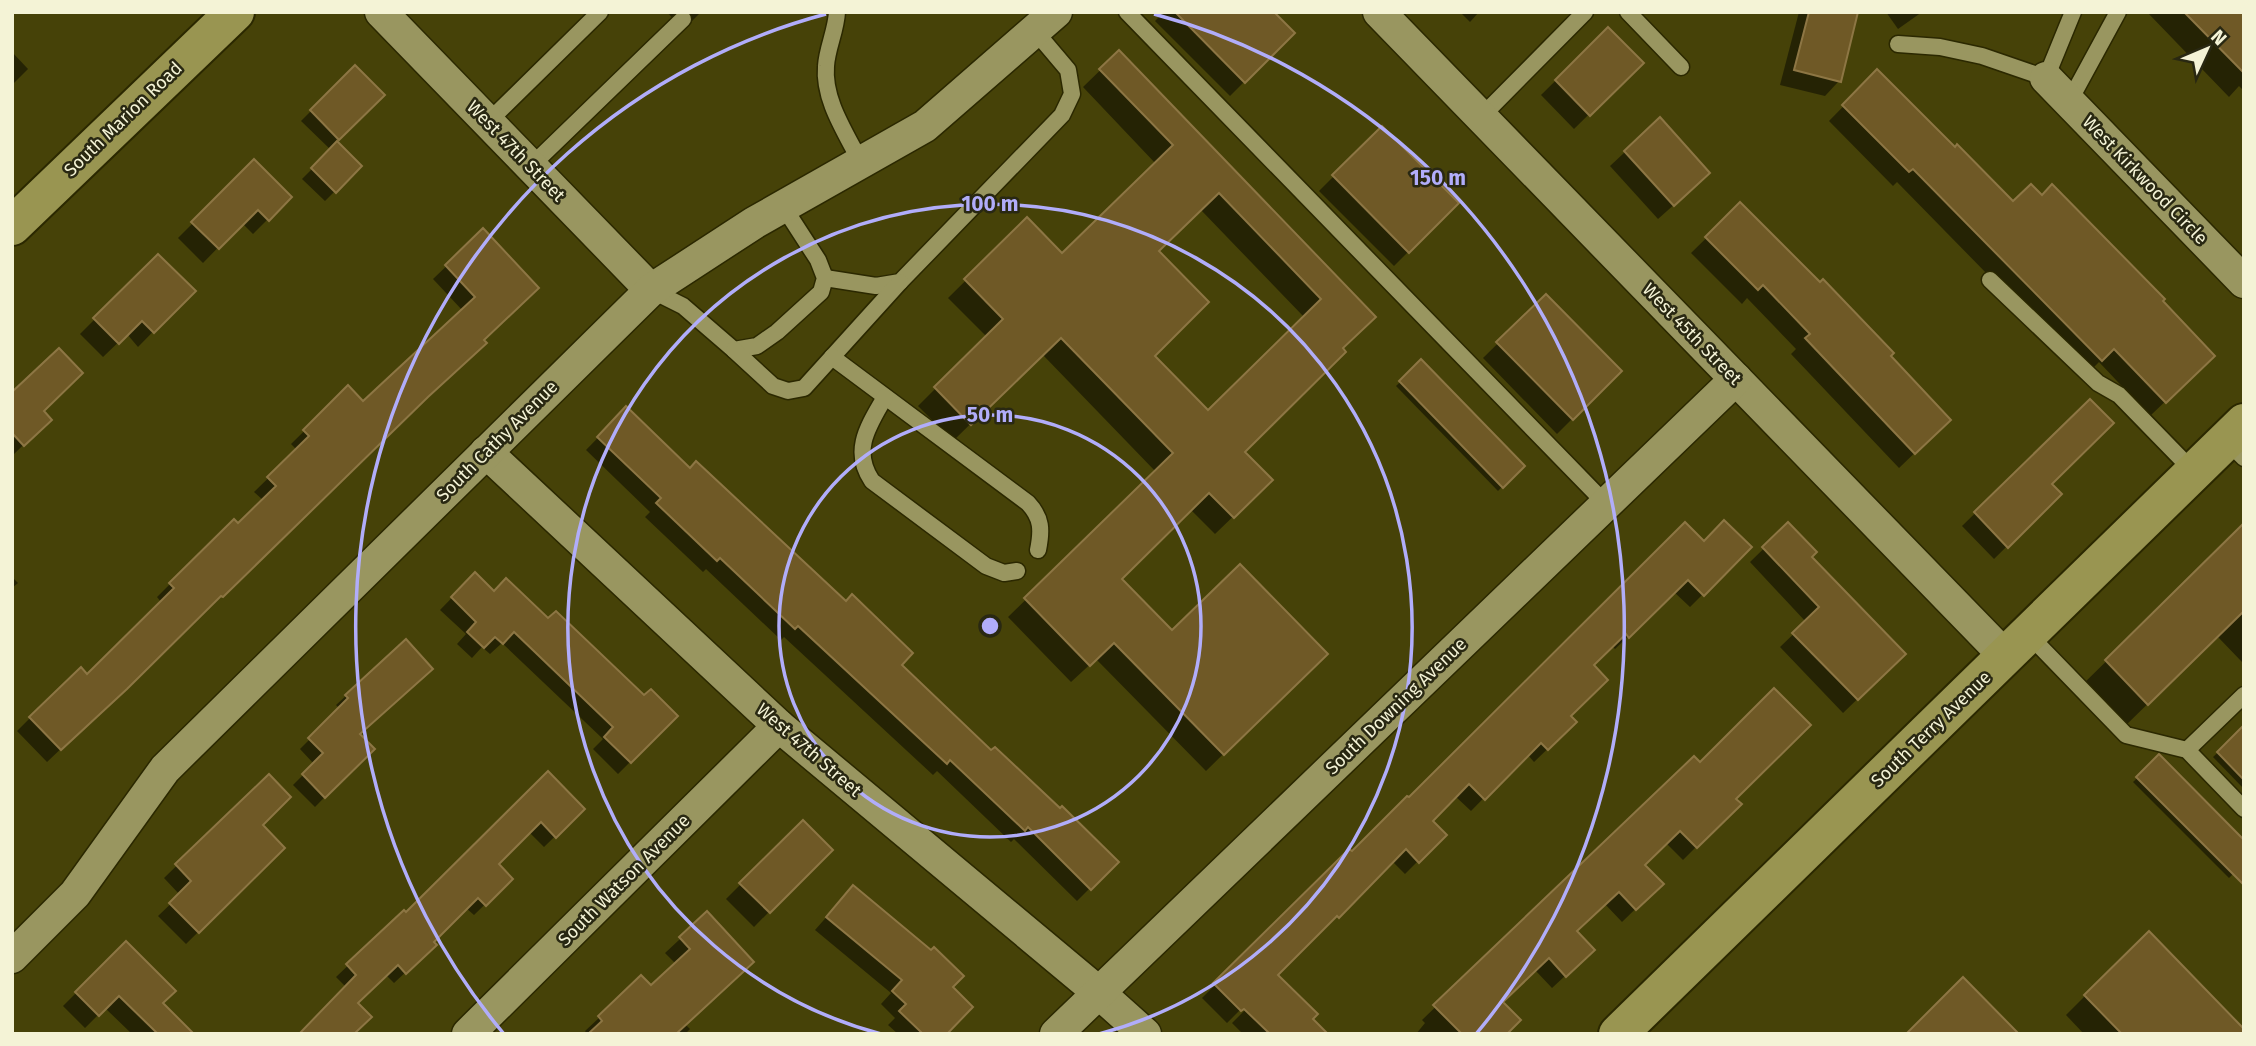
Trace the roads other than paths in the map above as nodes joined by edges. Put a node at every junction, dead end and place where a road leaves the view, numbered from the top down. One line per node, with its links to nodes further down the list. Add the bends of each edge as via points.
1 (235, 12): 22 (street, South Marion Road)
2 (382, 12): 18 (street, West 47th Street)
3 (600, 12): 18 (lane)
4 (837, 12): 19 (lane, via 826,86)
5 (1127, 12): 35 (lane)
6 (1379, 12): 17 (street, West 45th Street)
7 (1585, 12): 17 (lane)
8 (1628, 12): 14 (lane)
9 (2073, 12): 15 (lane)
10 (2118, 12): 16 (lane)
11 (683, 19): 20 (lane)
12 (1046, 21): 19 (street, South Cathy Avenue, via 925,126); 25 (lane, via 1068,70 1072,93 1062,115)
13 (1898, 44): 15 (lane, via 1982,56)
14 (1681, 67)
15 (2046, 78): 16 (street, West Kirkwood Circle)
16 (2069, 102): 26 (street, West Kirkwood Circle)
17 (1481, 117): 30 (street, West 45th Street)
18 (488, 122): 20 (street, West 47th Street)
19 (861, 163): 21 (street, South Cathy Avenue)
20 (531, 166): 27 (street, West 47th Street)
21 (783, 206): 23 (lane); 27 (street, South Cathy Avenue)
22 (12, 226)
23 (825, 278): 25 (lane, via 876,286); 28 (lane, via 821,292 777,332 757,346)
24 (1990, 280): 34 (lane, via 2098,383 2119,396)
25 (900, 282): 29 (lane)
26 (2244, 282)
27 (651, 290): 28 (lane, via 683,306); 33 (street, South Cathy Avenue)
28 (734, 350): 29 (lane, via 773,386 788,391 804,387)
29 (832, 356): 31 (lane)
30 (1736, 379): 35 (street, South Downing Avenue); 38 (street, West 45th Street)
31 (885, 397): 36 (lane, via 1028,503 1039,514); 37 (lane, via 870,423 862,453 863,468 872,481 986,566 1004,573)
32 (2238, 441): 34 (street, South Terry Avenue)
33 (486, 452): 40 (street, West 47th Street); 43 (street, South Cathy Avenue, via 165,769 75,894)
34 (2194, 472): 38 (street, South Terry Avenue)
35 (1606, 504): 44 (street, South Downing Avenue)
36 (1038, 550)
37 (1017, 570)
38 (2017, 645): 41 (lane, via 2126,736); 48 (street, South Terry Avenue)
39 (2244, 695): 41 (lane)
40 (779, 726): 44 (street, West 47th Street); 45 (street, South Watson Avenue)
41 (2187, 750): 42 (lane)
42 (2244, 809)
43 (12, 957)
44 (1098, 992): 46 (street, South Downing Avenue); 47 (street, West 47th Street)
45 (468, 1034)
46 (1056, 1034)
47 (1144, 1034)
48 (1618, 1034)

